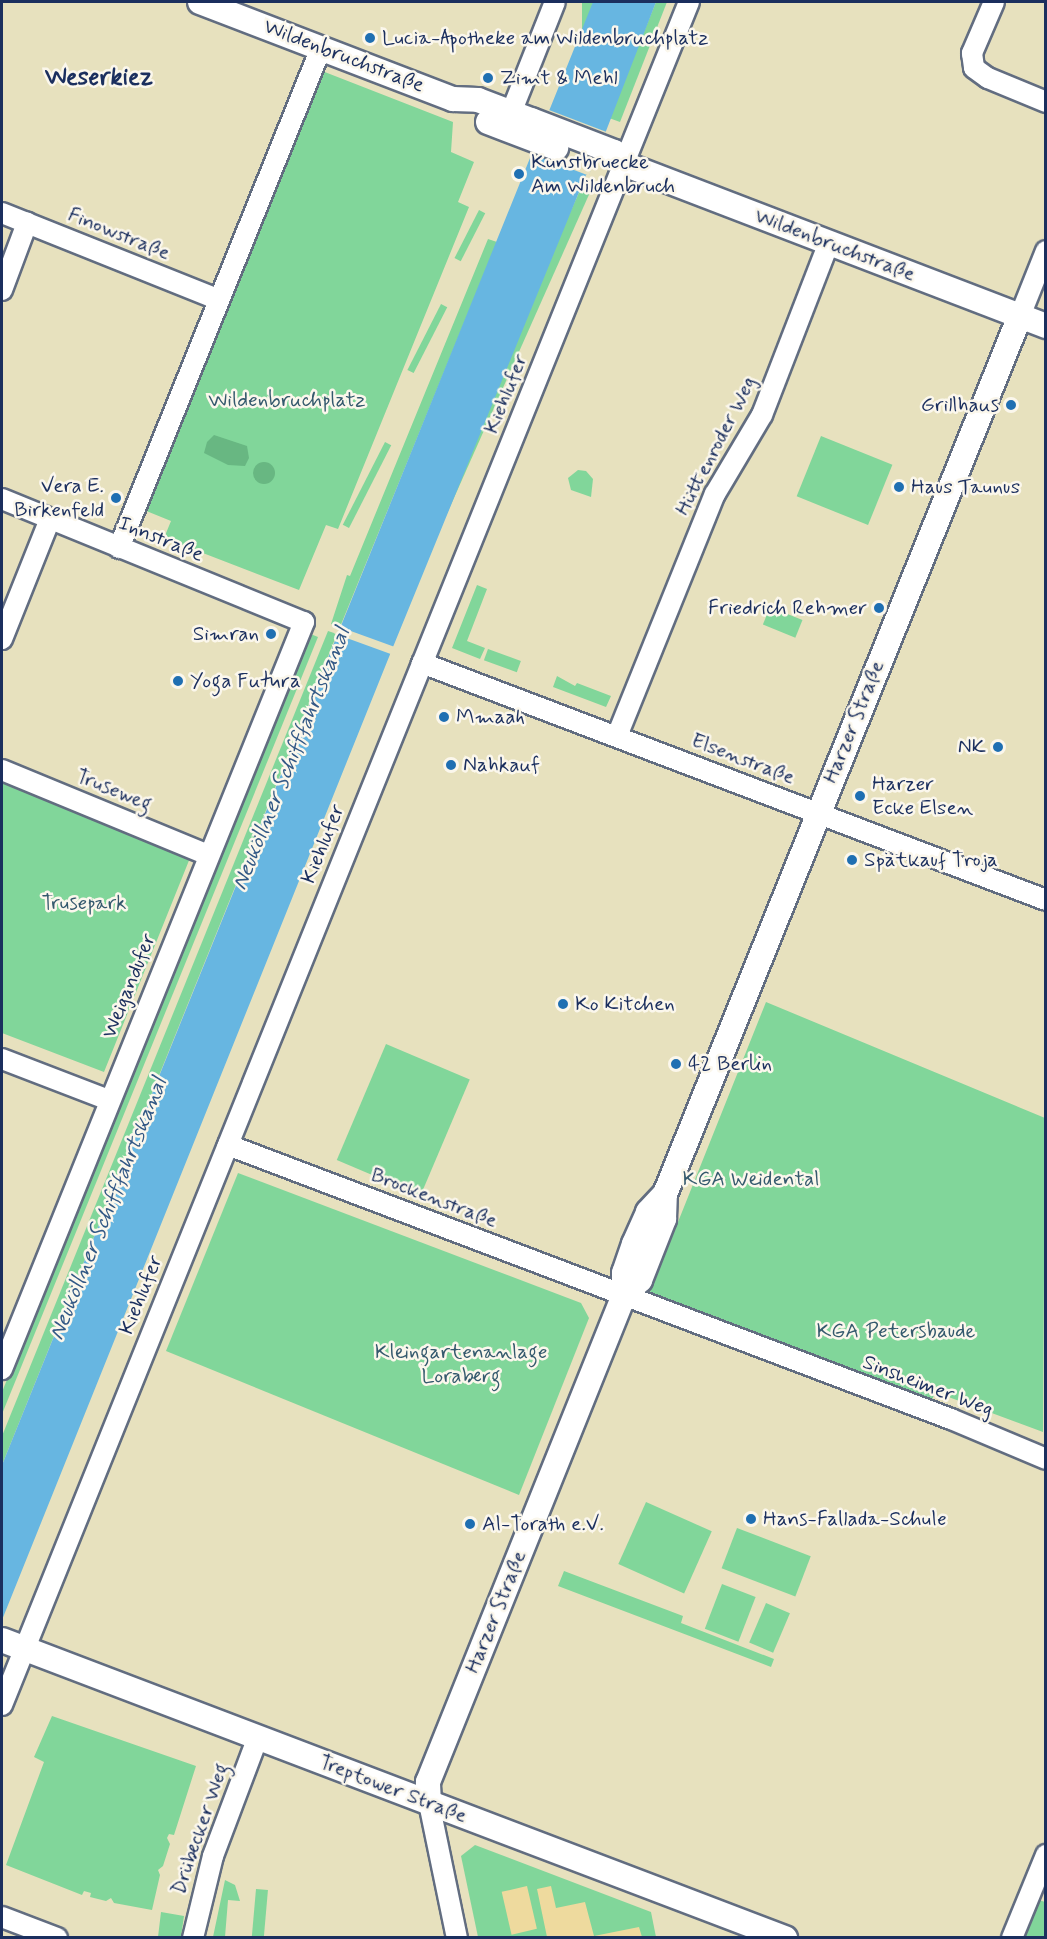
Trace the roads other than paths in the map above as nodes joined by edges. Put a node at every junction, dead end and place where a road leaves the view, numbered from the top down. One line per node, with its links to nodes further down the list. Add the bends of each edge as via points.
1 (555, 2): 8 (street)
2 (689, 2): 10 (street, Kiehlufer)
3 (993, 2): 7 (street, via 972,54 974,68 988,78)
4 (211, 4): 5 (street, Wildenbruchstraße)
5 (321, 48): 6 (street, Wildenbruchstraße); 16 (street)
6 (453, 99): 8 (street, Wildenbruchstraße, via 478,100); 9 (street, Wildenbruchstraße, via 462,111)
7 (1046, 102)
8 (511, 112): 9 (street, Wildenbruchstraße)
9 (540, 133): 10 (street, Wildenbruchstraße, via 597,155 607,167)
10 (624, 164): 13 (street, Wildenbruchstraße); 24 (street, Kiehlufer)
11 (2, 213): 12 (street, Finowstraße)
12 (27, 223): 15 (street); 16 (street, Finowstraße)
13 (829, 242): 17 (street, Wildenbruchstraße); 25 (street, Hüttenroder Weg, via 762,415 715,494)
14 (1046, 251): 17 (street, Harzer Straße)
15 (2, 290)
16 (219, 300): 21 (street)
17 (1020, 316): 18 (street, Wildenbruchstraße); 27 (street, Harzer Straße)
18 (1046, 326)
19 (2, 499): 20 (street, Innstraße)
20 (50, 519): 21 (street, Innstraße); 23 (street)
21 (119, 548): 22 (street, Innstraße)
22 (304, 622): 28 (street, Weigandufer)
23 (2, 639)
24 (422, 663): 25 (street, Elsenstraße); 32 (street, Kiehlufer)
25 (617, 736): 27 (street, Elsenstraße)
26 (2, 770): 28 (street, Truseweg)
27 (817, 813): 29 (street, Elsenstraße); 33 (street, Harzer Straße, via 665,1194 664,1219 640,1280)
28 (208, 855): 31 (street, Weigandufer)
29 (1046, 900)
30 (2, 1059): 31 (street)
31 (109, 1100): 34 (street, Weigandufer)
32 (228, 1145): 33 (street, Brockenstraße); 36 (street, Kiehlufer)
33 (624, 1295): 35 (street, Sinsheimer Weg); 39 (street, Harzer Straße, via 428,1782)
34 (2, 1369)
35 (1046, 1459)
36 (13, 1644): 37 (street, Kiehlufer); 38 (street, Treptower Straße)
37 (2, 1705)
38 (258, 1737): 39 (street, Treptower Straße); 43 (street, Drübecker Weg, via 213,1856)
39 (429, 1803): 44 (street, Harzer Straße); 45 (street, Treptower Straße)
40 (1046, 1855): 46 (street)
41 (2, 1917): 42 (street)
42 (57, 1938)
43 (193, 1938)
44 (457, 1938)
45 (785, 1938)
46 (1012, 1938)

